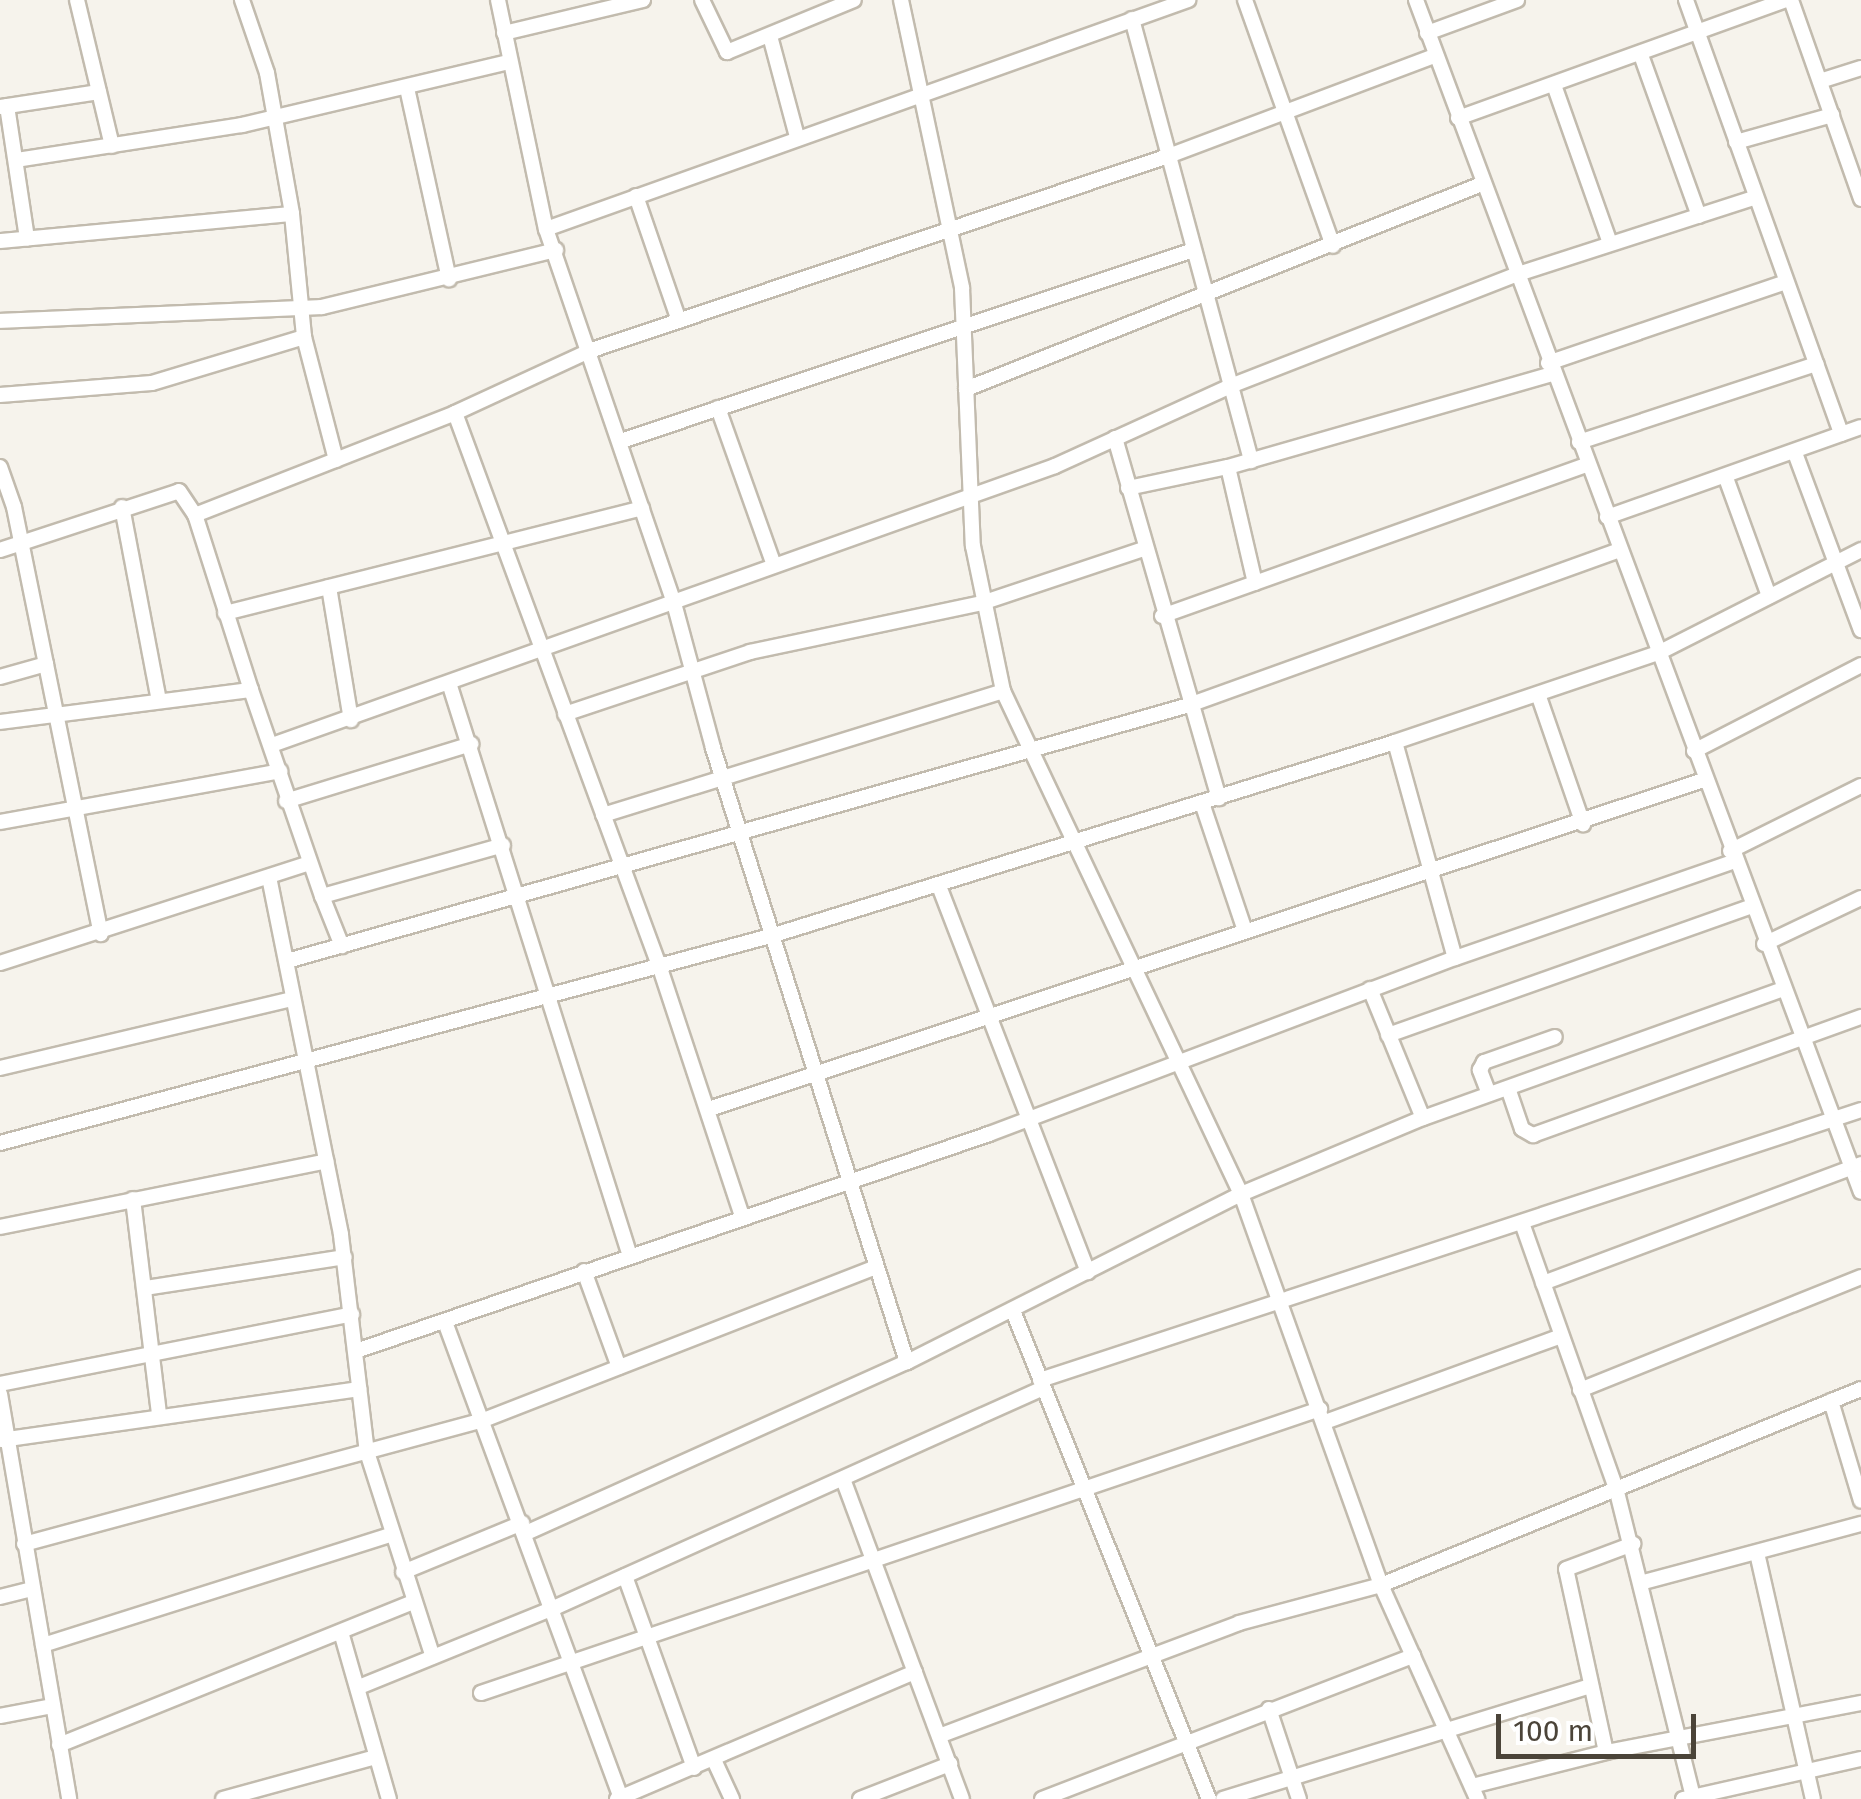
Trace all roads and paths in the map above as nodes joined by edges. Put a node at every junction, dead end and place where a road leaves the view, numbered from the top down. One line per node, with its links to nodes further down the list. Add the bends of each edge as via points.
1 (77, 0): 26 (street)
2 (242, 0): 31 (street)
3 (498, 0): 17 (street)
4 (643, 0): 17 (street)
5 (702, 0): 18 (street, via 727,52)
6 (854, 0): 18 (street)
7 (902, 0): 27 (street)
8 (1188, 0): 14 (street)
9 (1245, 0): 29 (street)
10 (1416, 0): 16 (street)
11 (1516, 0): 16 (street)
12 (1686, 0): 15 (street)
13 (1788, 0): 15 (street); 23 (street)
14 (1132, 19): 27 (street); 36 (street)
15 (1696, 31): 19 (street); 34 (street)
16 (1427, 32): 20 (street)
17 (504, 33): 21 (street)
18 (770, 36): 33 (street)
19 (1641, 55): 24 (street); 44 (street)
20 (1434, 56): 29 (street); 32 (street)
21 (509, 62): 25 (street); 46 (street)
22 (1861, 68): 23 (street)
23 (1820, 81): 30 (street)
24 (1554, 86): 32 (street); 49 (street)
25 (407, 88): 31 (street); 54 (street)
26 (99, 92): 28 (street); 35 (street)
27 (923, 94): 33 (street); 45 (street)
28 (4, 106): 37 (street)
29 (1284, 113): 36 (street); 50 (street)
30 (1832, 115): 34 (street); 38 (street)
31 (275, 118): 35 (street); 43 (street)
32 (1458, 118): 39 (street)
33 (797, 137): 40 (street)
34 (1736, 142): 41 (street)
35 (112, 146): 37 (street)
36 (1171, 155): 45 (street); 52 (street)
37 (16, 160): 47 (street)
38 (1856, 165): 42 (street)
39 (1482, 184): 50 (street); 53 (street)
40 (636, 196): 46 (street); 58 (street)
41 (1756, 197): 44 (street); 55 (street)
42 (1861, 199)
43 (292, 214): 47 (street); 57 (street)
44 (1699, 216): 49 (street)
45 (953, 228): 58 (street); 60 (street)
46 (546, 229): 51 (street)
47 (28, 238): 48 (street)
48 (0, 241)
49 (1610, 243): 53 (street)
50 (1333, 246): 56 (street)
51 (556, 250): 54 (street); 62 (street)
52 (1193, 250): 56 (street); 60 (street)
53 (1515, 275): 64 (street); 65 (street)
54 (449, 278): 57 (street)
55 (1786, 282): 63 (street); 64 (street)
56 (1207, 297): 65 (street); 66 (street)
57 (304, 309): 59 (street); 61 (street)
58 (679, 320): 62 (street)
59 (0, 321)
60 (965, 328): 66 (street); 68 (street)
61 (304, 337): 67 (street, via 152,383); 76 (street)
62 (589, 351): 69 (street); 73 (street)
63 (1816, 364): 71 (street); 74 (street)
64 (1550, 368): 74 (street); 77 (street)
65 (1228, 387): 72 (street); 77 (street)
66 (966, 389): 83 (street)
67 (0, 395)
68 (718, 408): 73 (street); 95 (street)
69 (455, 414): 76 (street); 89 (street)
70 (1861, 427): 71 (street)
71 (1841, 434): 75 (street)
72 (1115, 438): 82 (street); 83 (street)
73 (621, 441): 85 (street)
74 (1579, 442): 78 (street)
75 (1794, 453): 81 (street); 94 (street)
76 (336, 460): 86 (street)
77 (1251, 460): 80 (street)
78 (1588, 464): 87 (street); 96 (street)
79 (0, 467): 88 (street)
80 (1228, 467): 82 (street); 96 (street)
81 (1726, 478): 87 (street); 98 (street)
82 (1128, 488): 90 (street)
83 (970, 494): 95 (street); 100 (street)
84 (122, 507): 86 (street, via 180,491); 88 (street); 114 (street)
85 (642, 508): 89 (street); 99 (street)
86 (195, 515): 101 (street)
87 (1606, 517): 92 (street)
88 (18, 542): 91 (street); 106 (street)
89 (504, 544): 97 (street); 104 (street)
90 (1143, 549): 100 (street); 102 (street)
91 (0, 550)
92 (1619, 550): 105 (street); 115 (street)
93 (1861, 550): 94 (street)
94 (1836, 562): 98 (street); 103 (street)
95 (774, 565): 99 (street)
96 (1254, 583): 102 (street)
97 (329, 587): 101 (street); 118 (street)
98 (1769, 596): 105 (street)
99 (674, 603): 104 (street); 108 (street)
100 (982, 603): 108 (street); 112 (street)
101 (225, 613): 111 (street)
102 (1162, 616): 115 (street)
103 (1861, 630)
104 (542, 652): 110 (street); 117 (street)
105 (1658, 654): 113 (street); 123 (street)
106 (46, 664): 109 (street); 116 (street)
107 (1861, 664): 123 (street)
108 (692, 670): 117 (street); 126 (street)
109 (0, 678)
110 (450, 686): 118 (street); 121 (street)
111 (251, 690): 114 (street); 122 (street)
112 (1003, 690): 124 (street); 126 (street)
113 (1538, 694): 120 (street); 135 (street)
114 (159, 701): 116 (street)
115 (1189, 705): 124 (street); 129 (street)
116 (54, 713): 119 (street); 132 (street)
117 (566, 714): 133 (street)
118 (352, 720): 122 (street)
119 (0, 722)
120 (1395, 742): 129 (street); 142 (street)
121 (471, 744): 130 (street); 138 (street)
122 (272, 745): 125 (street)
123 (1694, 751): 127 (street)
124 (1028, 752): 136 (street); 137 (street)
125 (280, 771): 130 (street); 132 (street)
126 (722, 778): 133 (street); 136 (street)
127 (1704, 780): 135 (street); 139 (street)
128 (1861, 786): 139 (street)
129 (1219, 798): 131 (street)
130 (286, 801): 140 (street)
131 (1202, 803): 137 (street); 149 (street)
132 (78, 809): 134 (street); 150 (street)
133 (603, 815): 141 (street)
134 (0, 822)
135 (1583, 824): 142 (street)
136 (741, 836): 141 (street); 151 (street)
137 (1072, 844): 144 (street); 158 (street)
138 (503, 845): 145 (street); 146 (street)
139 (1731, 856): 148 (street); 154 (street)
140 (309, 863): 143 (street); 145 (street)
141 (622, 868): 146 (street); 157 (street)
142 (1431, 874): 149 (street); 154 (street)
143 (269, 877): 150 (street); 155 (street)
144 (939, 886): 151 (street); 163 (street)
145 (322, 896): 153 (street)
146 (519, 896): 153 (street); 162 (street)
147 (1861, 898): 152 (street)
148 (1750, 907): 152 (street); 165 (street)
149 (1245, 930): 158 (street)
150 (102, 934): 156 (street)
151 (774, 935): 157 (street); 171 (street)
152 (1764, 944): 160 (street)
153 (342, 946): 155 (street)
154 (1454, 958): 159 (street)
155 (287, 961): 161 (street)
156 (0, 963)
157 (660, 968): 162 (street); 174 (street)
158 (1131, 968): 163 (street); 168 (street)
159 (1370, 989): 165 (street); 168 (street)
160 (1780, 990): 167 (street); 172 (street)
161 (292, 998): 169 (street); 170 (street)
162 (552, 998): 169 (street); 189 (street)
163 (986, 1016): 171 (street); 176 (street)
164 (1861, 1017): 167 (street)
165 (1388, 1035): 177 (street)
166 (1556, 1037): 173 (street, via 1484,1062 1480,1070)
167 (1802, 1039): 172 (street, via 1532,1134 1522,1129); 178 (street)
168 (1178, 1060): 176 (street); 184 (street)
169 (303, 1066): 179 (street); 180 (street)
170 (0, 1068)
171 (818, 1072): 174 (street); 182 (street)
172 (1508, 1088): 173 (street)
173 (1489, 1094): 177 (street)
174 (709, 1109): 186 (street)
175 (1861, 1110): 178 (street)
176 (1029, 1118): 182 (street); 193 (street)
177 (1422, 1118): 184 (street)
178 (1834, 1120): 181 (street); 187 (street)
179 (0, 1142)
180 (326, 1161): 185 (street); 190 (street)
181 (1856, 1166): 183 (street); 195 (street)
182 (849, 1180): 186 (street); 191 (street)
183 (1861, 1192)
184 (1241, 1194): 193 (street); 197 (street)
185 (133, 1199): 188 (street); 196 (street)
186 (742, 1216): 189 (street)
187 (1522, 1224): 195 (street); 197 (street)
188 (0, 1227)
189 (630, 1253): 192 (street)
190 (345, 1257): 196 (street); 199 (street)
191 (876, 1266): 204 (street); 205 (street)
192 (584, 1271): 200 (street); 205 (street)
193 (1088, 1272): 198 (street)
194 (1861, 1277): 209 (street)
195 (1542, 1283): 201 (street)
196 (145, 1288): 203 (street)
197 (1281, 1303): 207 (street); 214 (street)
198 (1013, 1311): 204 (street); 207 (street)
199 (352, 1314): 202 (street); 203 (street)
200 (445, 1322): 202 (street); 215 (street)
201 (1559, 1338): 209 (street); 214 (street)
202 (356, 1351): 208 (street)
203 (153, 1354): 206 (street); 213 (street)
204 (907, 1362): 225 (street)
205 (619, 1368): 215 (street)
206 (0, 1384)
207 (1042, 1384): 218 (street); 219 (street)
208 (358, 1389): 213 (street); 217 (street)
209 (1580, 1390): 220 (street)
210 (1861, 1390): 212 (street)
211 (0, 1394): 216 (street)
212 (1831, 1401): 220 (street); 221 (street)
213 (160, 1414): 216 (street)
214 (1322, 1416): 219 (street); 234 (street)
215 (481, 1421): 217 (street); 225 (street)
216 (3, 1440): 222 (street)
217 (367, 1452): 226 (street); 227 (street)
218 (843, 1479): 230 (street); 232 (street)
219 (1082, 1486): 230 (street); 242 (street)
220 (1617, 1492): 228 (street); 234 (street)
221 (1861, 1501)
222 (18, 1514): 223 (street); 227 (street)
223 (0, 1518)
224 (1861, 1524): 229 (street)
225 (524, 1528): 231 (street); 238 (street)
226 (390, 1535): 231 (street); 241 (street)
227 (24, 1544): 235 (street)
228 (1633, 1544): 233 (street); 247 (street, via 1566,1570)
229 (1757, 1553): 233 (street); 254 (street)
230 (873, 1557): 240 (street); 246 (street)
231 (403, 1572): 237 (street)
232 (625, 1576): 238 (street); 240 (street)
233 (1644, 1582): 257 (street)
234 (1382, 1585): 242 (street, via 1239,1622); 243 (street)
235 (33, 1590): 236 (street); 241 (street)
236 (0, 1596)
237 (413, 1602): 239 (street); 244 (street)
238 (556, 1607): 244 (street); 245 (street)
239 (341, 1632): 248 (street); 258 (street)
240 (646, 1637): 245 (street); 265 (street)
241 (43, 1645): 251 (street)
242 (1149, 1656): 256 (street); 259 (street)
243 (1413, 1656): 252 (street); 255 (street)
244 (433, 1657): 248 (street)
245 (572, 1660): 249 (street); 270 (street)
246 (916, 1672): 256 (street); 263 (street)
247 (1591, 1686): 255 (street); 260 (street)
248 (359, 1687): 261 (street)
249 (481, 1693)
250 (1861, 1703): 254 (street)
251 (53, 1706): 253 (street); 258 (street)
252 (1269, 1709): 259 (street); 267 (street)
253 (0, 1716)
254 (1797, 1716): 257 (street); 266 (street)
255 (1446, 1726): 267 (street); 268 (street)
256 (940, 1736): 264 (street)
257 (1680, 1740): 260 (street); 271 (street)
258 (59, 1744): 272 (street)
259 (1184, 1746): 278 (street); 279 (street)
260 (1606, 1752): 268 (street)
261 (375, 1757): 269 (street); 274 (street)
262 (1861, 1759): 266 (street)
263 (714, 1760): 265 (street); 275 (street)
264 (950, 1764): 276 (street); 277 (street)
265 (694, 1768): 270 (street)
266 (1806, 1773): 271 (street); 282 (street)
267 (1291, 1774): 280 (street); 281 (street)
268 (1474, 1792)
269 (240, 1797): 273 (street)
270 (619, 1798)
271 (1688, 1798)
272 (69, 1799)
273 (223, 1799)
274 (389, 1799)
275 (732, 1799)
276 (860, 1799)
277 (962, 1799)
278 (1042, 1799)
279 (1209, 1799)
280 (1223, 1799)
281 (1300, 1799)
282 (1813, 1799)

